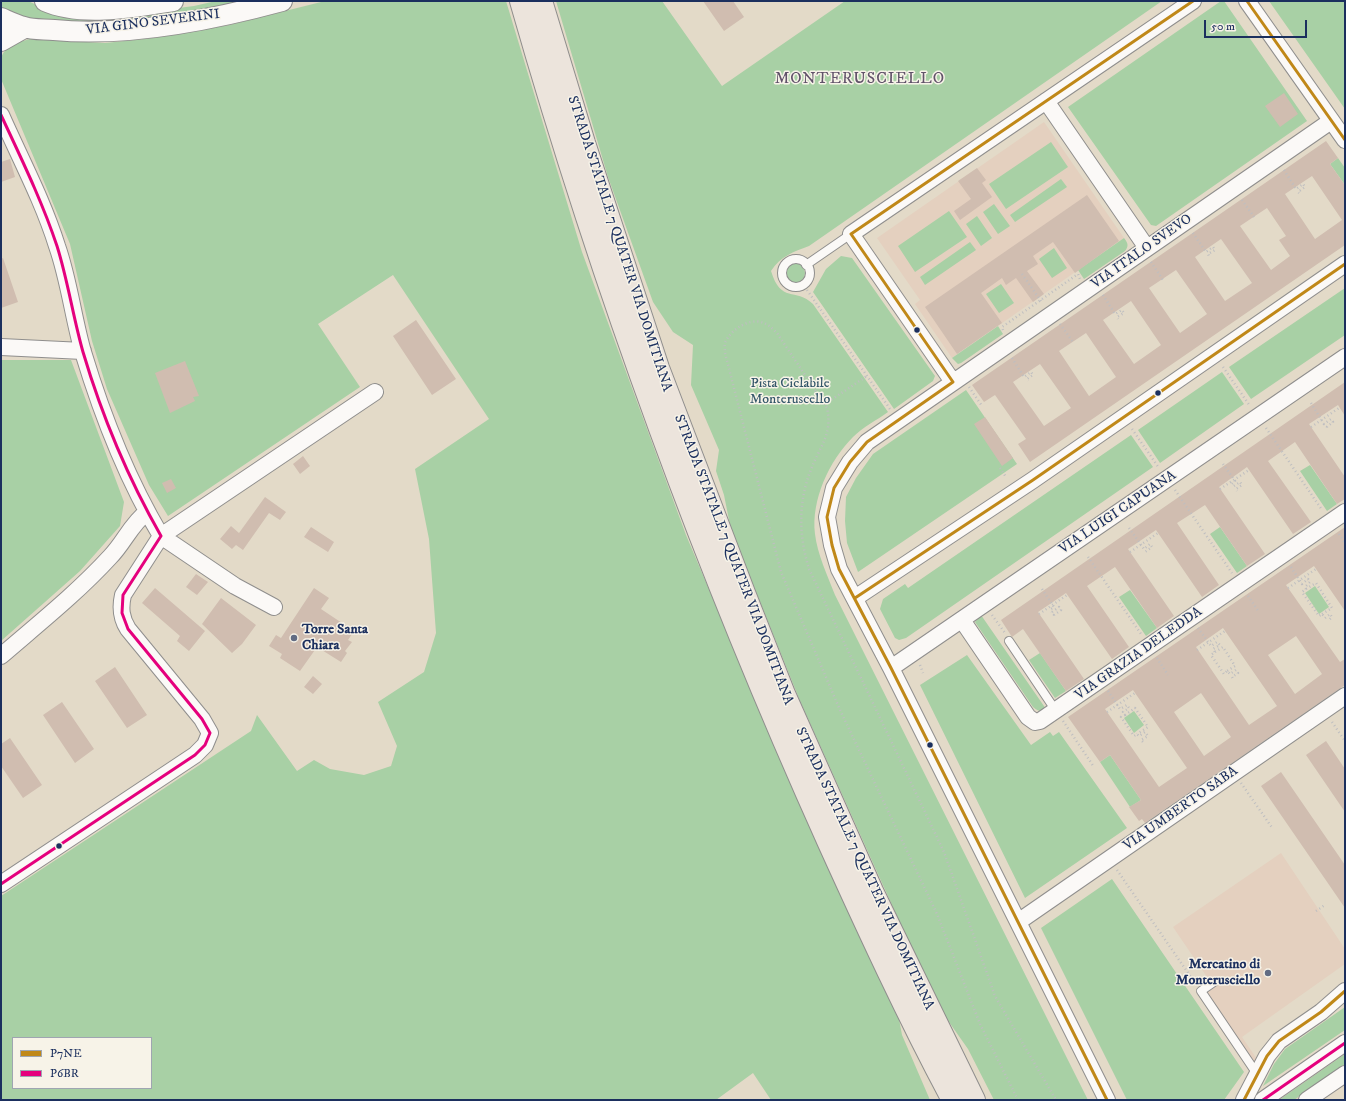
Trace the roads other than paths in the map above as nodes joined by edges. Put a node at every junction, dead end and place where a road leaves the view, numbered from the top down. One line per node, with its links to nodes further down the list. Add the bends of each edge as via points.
1 (45, 1): 2 (street, VIA GINO SEVERINI, via 68,7 101,9)
2 (173, 1)
3 (282, 1): 9 (street, VIA GINO SEVERINI, via 210,18 120,30 74,32)
4 (521, 1): 42 (highway, STRADA STATALE 7 QUATER VIA DOMITIANA, via 547,94 641,375 725,600 838,862)
5 (541, 1): 43 (highway, STRADA STATALE 7 QUATER VIA DOMITIANA, via 584,143 658,368 744,593 784,694 872,891)
6 (1192, 1): 11 (street)
7 (1247, 1): 13 (street)
8 (1, 18): 9 (street, VIA GINO SEVERINI)
9 (24, 28): 10 (street)
10 (1, 41)
11 (1046, 101): 15 (street); 16 (street)
12 (1, 115): 20 (street, via 37,193 57,245)
13 (1331, 121): 14 (street); 16 (street, VIA ITALO SVEVO)
14 (1345, 140)
15 (851, 234): 18 (lane); 22 (street)
16 (1148, 254): 22 (street, VIA ITALO SVEVO)
17 (1345, 264): 27 (street, via 1033,480)
18 (806, 265)
19 (1, 347): 20 (street)
20 (83, 351): 24 (street, via 103,412)
21 (1345, 357): 29 (street, VIA LUIGI CAPUANA)
22 (961, 384): 27 (street, VIA ITALO SVEVO, via 867,442 850,462 834,488 827,517 832,545 839,569)
23 (375, 392): 26 (street)
24 (147, 512): 26 (street); 31 (street, via 136,521 122,543 99,569)
25 (1345, 512): 34 (street, VIA GRAZIA DELEDDA)
26 (161, 536): 28 (street, via 234,586); 35 (street, via 128,585 120,605 122,614 128,629 207,725 210,733 208,740 195,755)
27 (855, 598): 32 (street, VIA ITALO SVEVO)
28 (274, 606)
29 (962, 620): 32 (street, VIA LUIGI CAPUANA); 34 (street, VIA GRAZIA DELEDDA, via 1031,720 1035,722)
30 (1009, 640): 34 (lane)
31 (1, 656)
32 (891, 668): 36 (street, VIA ITALO SVEVO)
33 (1345, 696): 36 (street, VIA UMBERTO SABA)
34 (1059, 715)
35 (1, 884)
36 (1018, 922): 44 (street, VIA ITALO SVEVO)
37 (1214, 982): 40 (lane, via 1201,991)
38 (1345, 991): 40 (street, via 1321,1012 1279,1041 1266,1056)
39 (1345, 1043): 46 (street)
40 (1257, 1074): 45 (street)
41 (1345, 1074): 47 (street)
42 (952, 1100)
43 (974, 1100)
44 (1108, 1100)
45 (1244, 1100)
46 (1263, 1100)
47 (1308, 1100)

